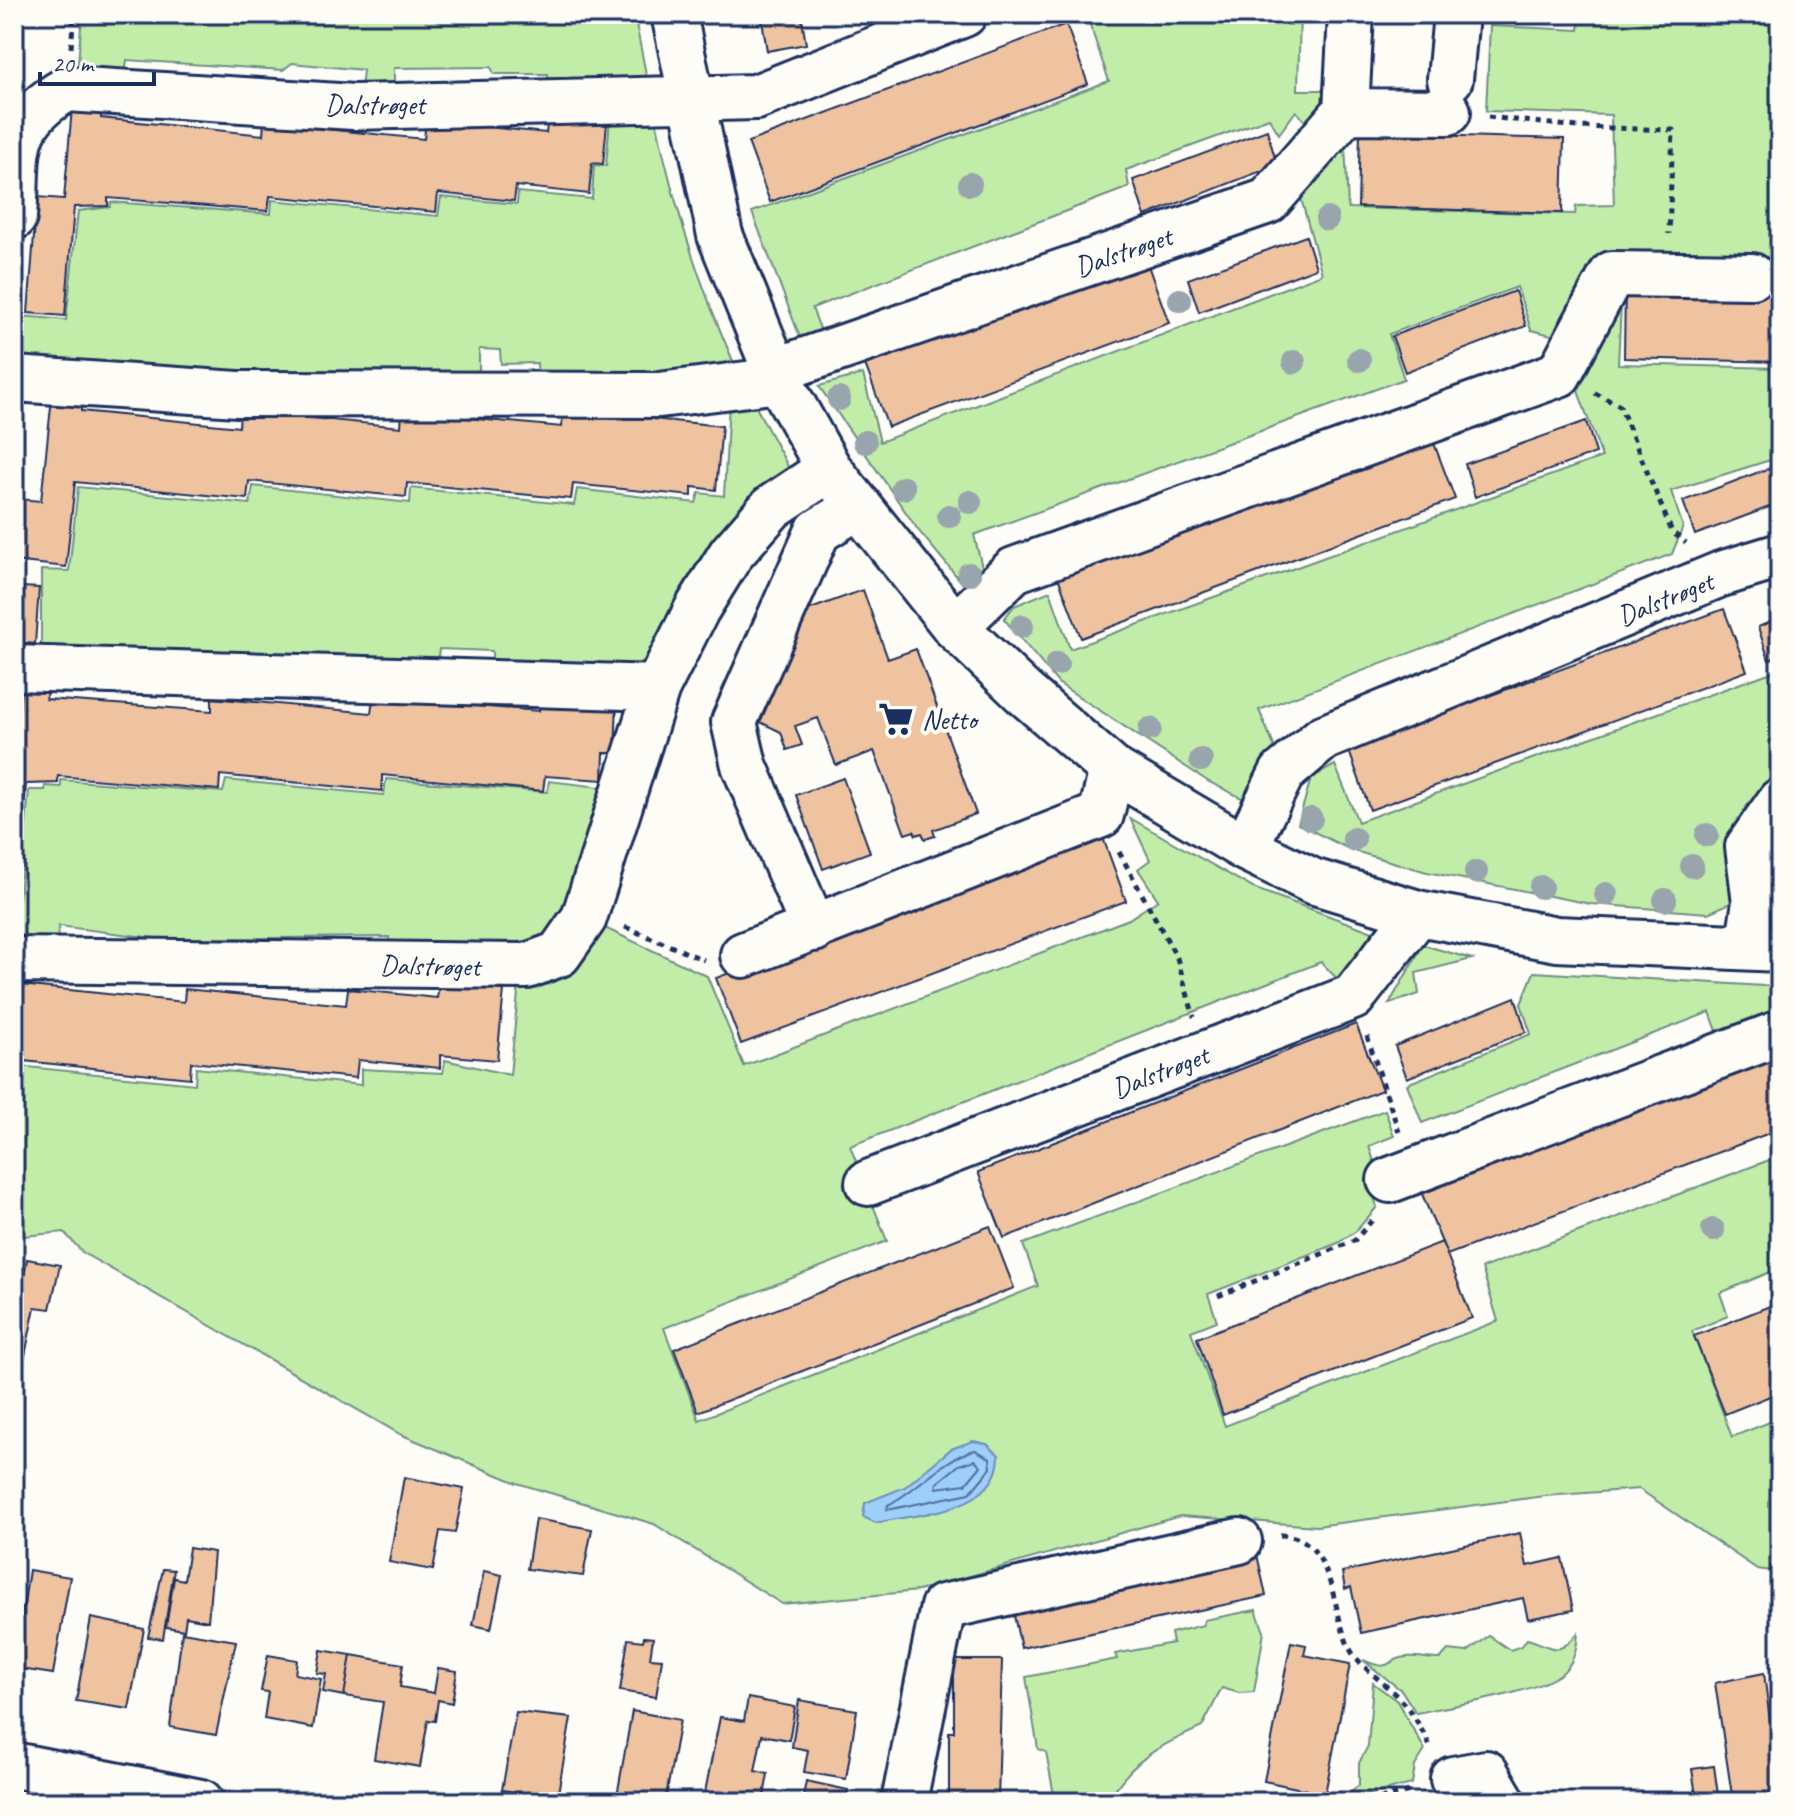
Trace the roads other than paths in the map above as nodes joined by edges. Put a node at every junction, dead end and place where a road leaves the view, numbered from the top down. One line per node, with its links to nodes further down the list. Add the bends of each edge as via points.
1 (674, 14): 5 (street)
2 (964, 14): 5 (street, Dalstrøget, via 756,97)
3 (1351, 14): 6 (street)
4 (1456, 14): 6 (street, via 1449,95)
5 (690, 98): 7 (street, Dalstrøget, via 354,107 67,89 40,104 22,126); 9 (street, via 720,235)
6 (1346, 111): 9 (street, Dalstrøget, via 1268,201)
7 (14, 217)
8 (1752, 276): 14 (street, via 1612,274 1559,374 1014,570)
9 (777, 376): 10 (street, Dalstrøget, via 659,395 238,394); 11 (street)
10 (14, 379)
11 (829, 469): 12 (street); 16 (street, Dalstrøget, via 772,507 731,554)
12 (859, 506): 14 (street); 21 (street, via 818,531 734,722 744,765)
13 (1780, 556): 19 (street, Dalstrøget, via 1721,574 1323,738 1282,773)
14 (955, 627): 17 (street)
15 (14, 668): 16 (street)
16 (657, 688): 24 (street, Dalstrøget, via 587,912 559,954 527,966)
17 (1112, 769): 19 (street); 21 (street, via 1101,815)
18 (1780, 801): 22 (street, via 1748,847)
19 (1245, 848): 20 (street, via 1312,881)
20 (1418, 913): 22 (street, via 1557,939); 27 (street, Dalstrøget, via 1353,997)
21 (814, 929): 23 (street)
22 (1764, 948)
23 (743, 955)
24 (14, 960)
25 (1780, 1033): 26 (street)
26 (1401, 1176)
27 (868, 1183)
28 (1239, 1541): 32 (street, via 943,1607)
29 (14, 1765): 31 (street)
30 (1453, 1779): 33 (street, via 1486,1773)
31 (201, 1802)
32 (904, 1802)
33 (1503, 1802)

